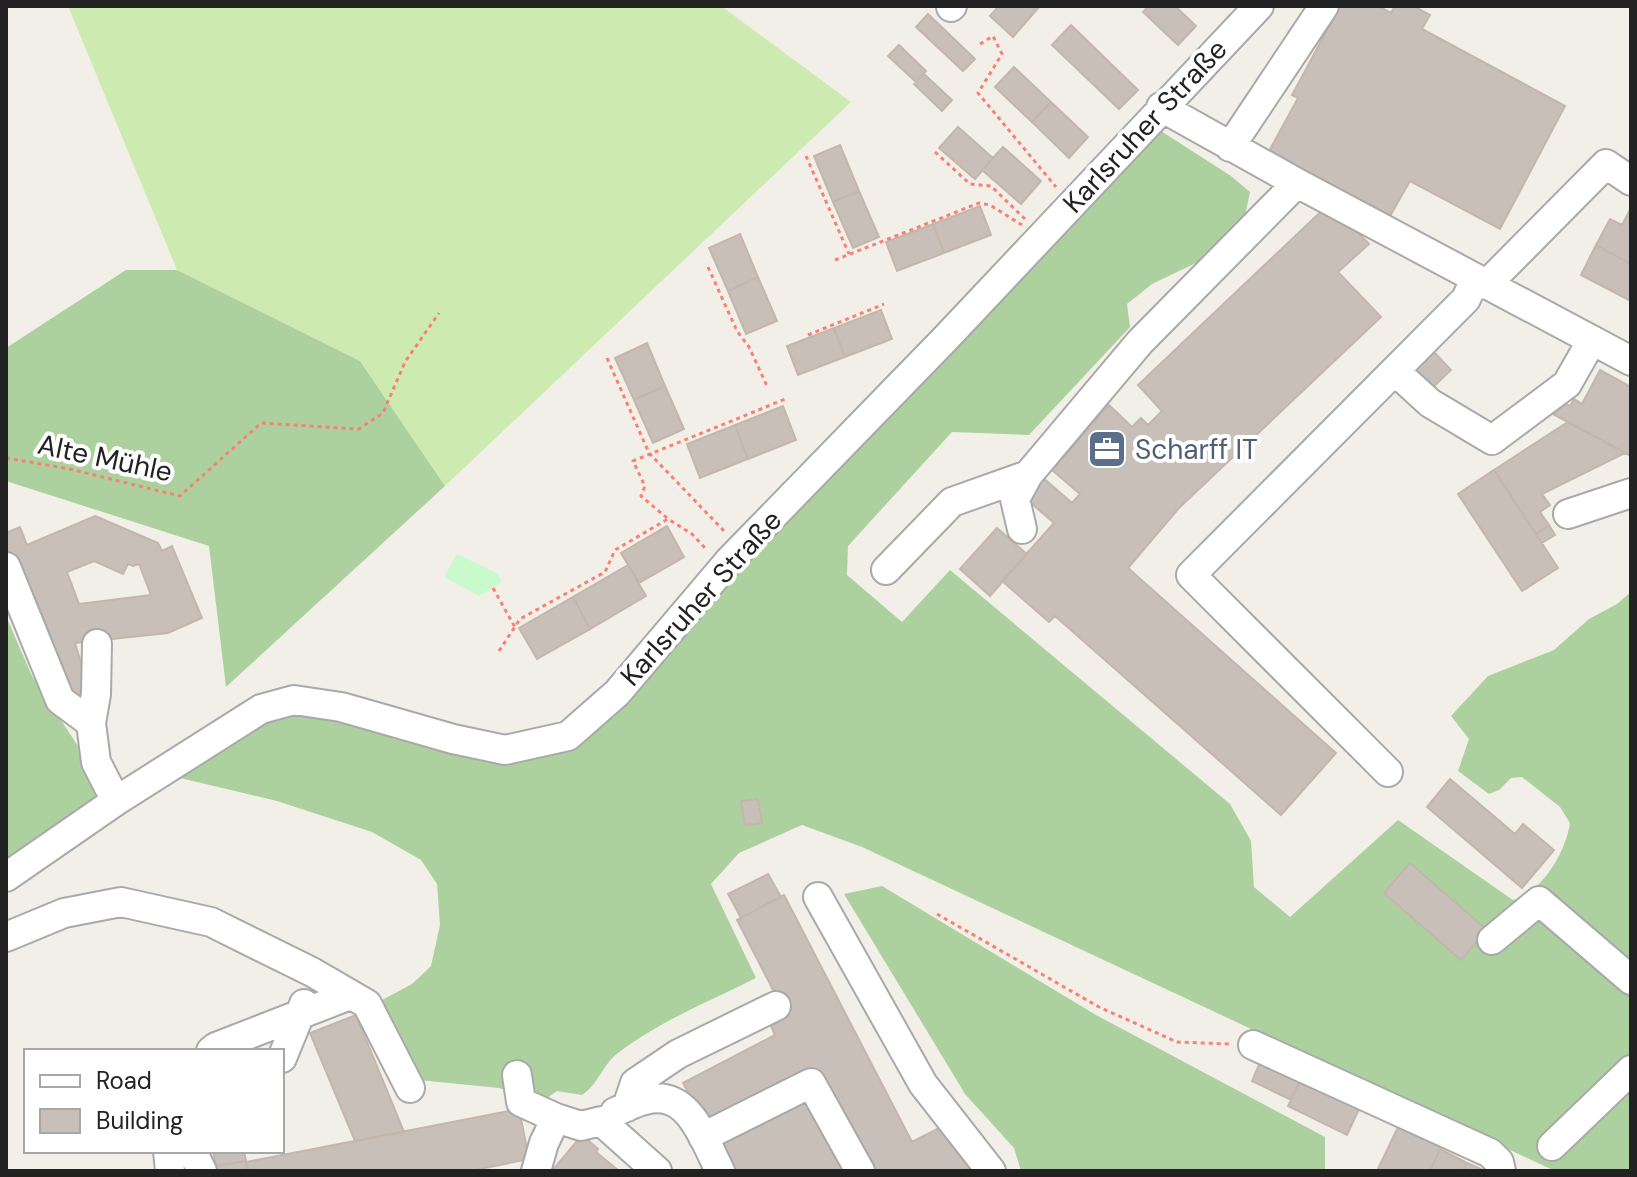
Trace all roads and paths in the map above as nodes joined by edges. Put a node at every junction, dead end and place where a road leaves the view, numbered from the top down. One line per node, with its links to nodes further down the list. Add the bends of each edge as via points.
1 (1259, 6): 4 (street, Karlsruher Straße)
2 (1324, 6): 5 (street)
3 (980, 44): 10 (path, via 993,36 1002,54 978,93)
4 (1161, 107): 5 (street); 43 (street, Karlsruher Straße, via 729,561 617,693 568,736 505,750 341,707 294,700 261,709)
5 (1230, 147): 9 (street)
6 (935, 152): 11 (path, via 970,184 991,186)
7 (806, 156): 13 (path)
8 (1631, 181): 16 (street, via 1606,164)
9 (1297, 183): 16 (street); 28 (street, via 1140,342)
10 (1061, 193)
11 (1031, 225)
12 (1027, 229): 13 (path, via 979,203)
13 (849, 254): 14 (path)
14 (835, 260)
15 (708, 267): 24 (path)
16 (1481, 282): 20 (street); 23 (street)
17 (884, 304): 19 (path)
18 (439, 313): 27 (path, Alte Mühle, via 405,362 383,413 359,429 261,423 180,496)
19 (808, 335)
20 (1592, 340): 22 (street); 23 (street, via 1567,384 1492,440 1430,403)
21 (607, 358): 26 (path)
22 (1631, 361)
23 (1395, 371): 42 (street, via 1191,575)
24 (767, 386)
25 (788, 398): 26 (path)
26 (649, 453): 31 (path, via 633,461 645,486 641,496); 33 (path)
27 (6, 458)
28 (1028, 475): 32 (street, via 1015,499); 36 (street, via 952,502)
29 (1631, 493): 30 (street)
30 (1568, 514)
31 (668, 519): 34 (path); 38 (path, via 615,550 605,572 520,619)
32 (1022, 529)
33 (726, 533)
34 (711, 553)
35 (6, 567): 41 (street, via 60,700)
36 (886, 570)
37 (493, 588): 38 (path)
38 (516, 629): 40 (path)
39 (97, 644): 41 (street)
40 (499, 651)
41 (91, 723): 43 (street, via 96,762)
42 (1388, 772)
43 (116, 801): 44 (street, Karlsruher Straße)
44 (6, 877)
45 (818, 897): 71 (street, via 923,1084)
46 (937, 914): 54 (path, via 1099,1007 1177,1042)
47 (6, 937): 49 (street, via 64,913 121,902 211,922)
48 (1492, 940): 50 (street, via 1539,901)
49 (312, 972): 51 (street); 53 (street)
50 (1631, 980)
51 (350, 995): 53 (street); 59 (street, via 367,1004)
52 (776, 1006): 60 (street, via 678,1054 635,1083)
53 (301, 1012): 55 (street); 56 (street)
54 (1253, 1045): 72 (street, via 1490,1153)
55 (216, 1049)
56 (284, 1053)
57 (1631, 1070): 64 (street)
58 (517, 1075): 61 (street, via 521,1102)
59 (410, 1088)
60 (627, 1107): 62 (street); 63 (street, via 647,1099 670,1099 690,1112)
61 (556, 1118): 62 (street, via 581,1126); 67 (street)
62 (601, 1121): 68 (street)
63 (703, 1137): 69 (street); 70 (street, via 811,1083)
64 (1552, 1146)
65 (193, 1153): 66 (street)
66 (202, 1171)
67 (536, 1171)
68 (657, 1171)
69 (720, 1171)
70 (860, 1171)
71 (991, 1171)
72 (1501, 1171)

